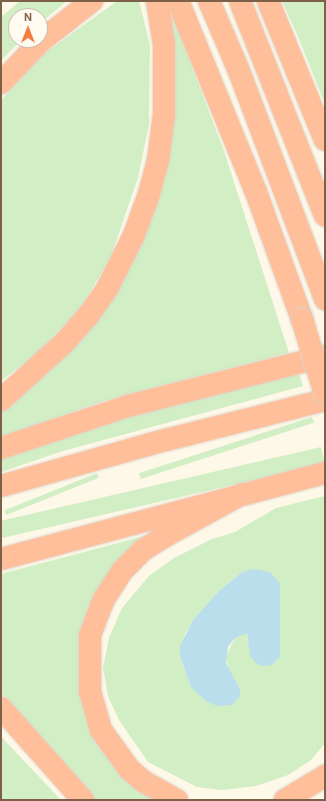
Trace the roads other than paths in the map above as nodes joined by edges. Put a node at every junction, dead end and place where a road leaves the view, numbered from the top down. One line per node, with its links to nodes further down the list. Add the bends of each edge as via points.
1 (92, 1): 7 (highway, via 41,41)
2 (157, 1): 13 (highway, via 164,44 164,114 154,174 134,235 106,289 88,316 65,342)
3 (178, 1): 12 (highway, bridge, via 256,192 302,319)
4 (209, 1): 10 (highway, via 245,86)
5 (240, 1): 9 (highway)
6 (268, 1): 8 (highway)
7 (1, 83)
8 (325, 140)
9 (325, 216)
10 (325, 298)
11 (325, 356): 15 (highway, via 128,406)
12 (325, 394)
13 (1, 400)
14 (325, 400): 17 (highway, via 158,442)
15 (1, 448)
16 (325, 473): 18 (highway)
17 (1, 486)
18 (242, 494): 19 (highway); 23 (highway, via 143,550 122,572 104,599 90,635 90,692 101,730 129,769 143,781)
19 (1, 559)
20 (1, 708): 22 (highway)
21 (325, 776): 24 (highway)
22 (83, 800)
23 (176, 800)
24 (285, 800)

